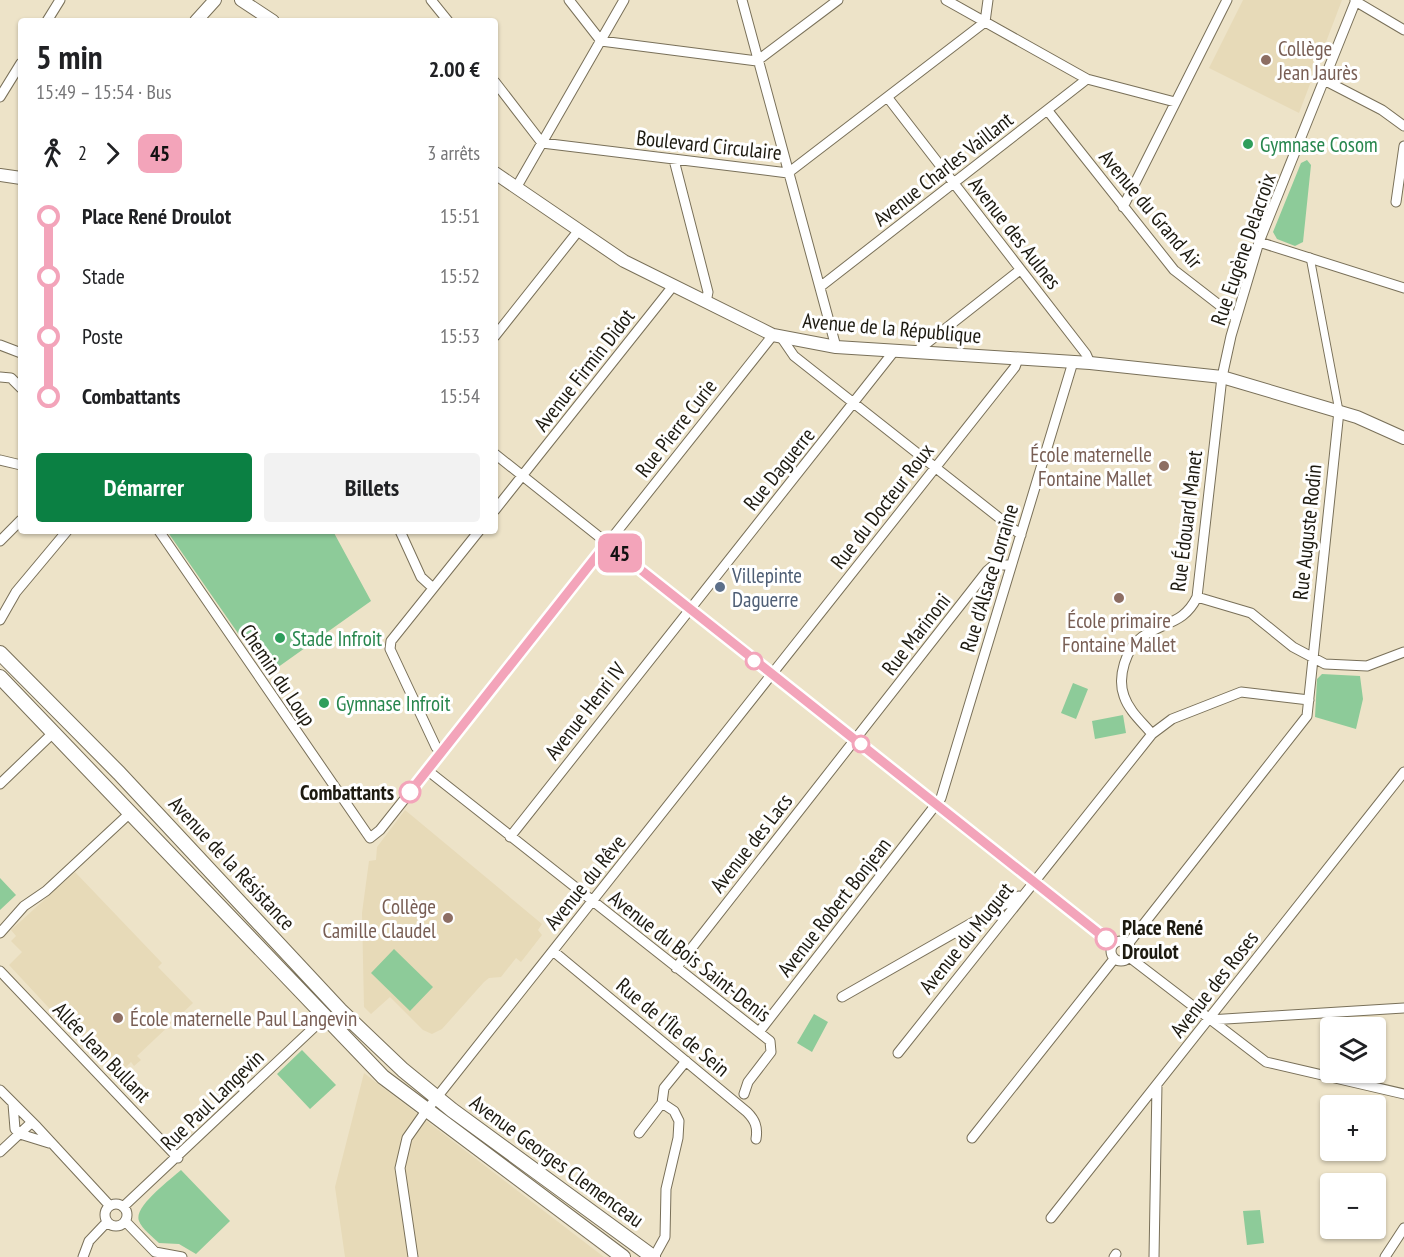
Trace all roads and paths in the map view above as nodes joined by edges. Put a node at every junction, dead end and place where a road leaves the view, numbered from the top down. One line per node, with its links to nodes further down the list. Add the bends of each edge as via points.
1 (60, 0): 13 (street)
2 (215, 0): 14 (street)
3 (431, 0): 16 (street)
4 (569, 0): 19 (street)
5 (624, 0): 19 (street)
6 (742, 0): 20 (street)
7 (838, 0): 20 (street)
8 (946, 0): 17 (street)
9 (988, 0): 17 (street)
10 (1227, 0): 27 (street)
11 (1355, 1): 18 (street); 23 (street, Rue Eugène Delacroix)
12 (248, 2): 15 (street)
13 (49, 18)
14 (199, 18)
15 (269, 18)
16 (446, 18)
17 (985, 22): 22 (street); 26 (street, Boulevard Circulaire)
18 (1404, 30)
19 (601, 41): 20 (street); 30 (street)
20 (757, 61): 33 (street)
21 (18, 68): 25 (street)
22 (1087, 79): 27 (street); 28 (street, Avenue Charles Vaillant)
23 (1324, 80): 29 (street, via 1365,100); 42 (street, Rue Eugène Delacroix)
24 (498, 86): 30 (street)
25 (0, 97)
26 (888, 98): 33 (street, Boulevard Circulaire); 37 (street, Avenue des Aulnes)
27 (1175, 102): 40 (street)
28 (1048, 111): 37 (street, Avenue Charles Vaillant); 40 (street, Avenue du Grand Air)
29 (1404, 126)
30 (542, 143): 32 (street, Boulevard Circulaire); 38 (street)
31 (1404, 146): 39 (street)
32 (674, 160): 33 (street, Boulevard Circulaire); 48 (street, via 708,292)
33 (788, 173): 46 (street)
34 (0, 175): 36 (street)
35 (498, 175): 38 (street, Avenue de la République)
36 (18, 178)
37 (954, 184): 44 (street, Avenue des Aulnes); 46 (street, Avenue Charles Vaillant)
38 (516, 188): 41 (street, Avenue de la République)
39 (1396, 202)
40 (1123, 207): 49 (street, Avenue du Grand Air, via 1174,270)
41 (579, 230): 45 (street, Avenue de la République, via 624,261); 50 (street)
42 (1259, 242): 43 (street); 49 (street, Rue Eugène Delacroix)
43 (1310, 257): 47 (street); 64 (street)
44 (1020, 270): 56 (street); 59 (street, Avenue des Aulnes)
45 (673, 286): 48 (street, Avenue de la République); 70 (street, Avenue Firmin Didot)
46 (820, 287): 53 (street)
47 (1404, 288)
48 (706, 302): 51 (street, Avenue de la République)
49 (1236, 318): 61 (street, Rue Eugène Delacroix)
50 (498, 332)
51 (777, 336): 53 (street, Avenue de la République); 63 (street, via 794,356); 79 (street, Rue Pierre Curie)
52 (0, 345): 55 (street)
53 (836, 347): 54 (street, Avenue de la République)
54 (895, 350): 56 (street, Avenue de la République); 63 (street, Rue Daguerre)
55 (18, 351)
56 (917, 351): 57 (street, Avenue de la République)
57 (1018, 359): 58 (street, Avenue de la République); 69 (street, Rue du Docteur Roux)
58 (1072, 362): 59 (street, Avenue de la République); 77 (street, Rue d'Alsace Lorraine)
59 (1090, 363): 61 (street, Avenue de la République)
60 (0, 377): 62 (street, via 11,378)
61 (1222, 377): 64 (street, Avenue de la République); 83 (street, Rue Édouard Manet)
62 (18, 385)
63 (854, 404): 69 (street); 85 (street, Rue Daguerre)
64 (1339, 411): 65 (street, Avenue de la République); 89 (street, Rue Auguste Rodin)
65 (1404, 437)
66 (498, 456): 70 (street)
67 (0, 460): 68 (street)
68 (18, 464)
69 (935, 468): 77 (street); 90 (street, Rue du Docteur Roux)
70 (522, 476): 71 (street, Avenue Firmin Didot); 79 (street)
71 (498, 506)
72 (18, 523): 78 (street)
73 (64, 534): 82 (street)
74 (161, 534): 103 (street, Chemin du Loup)
75 (401, 534): 81 (street, via 421,577)
76 (477, 534): 81 (street)
77 (1021, 535): 80 (street, Rue d'Alsace Lorraine)
78 (0, 541)
79 (607, 543): 85 (street); 96 (street, Rue Pierre Curie)
80 (1011, 565): 95 (street, Rue Marinoni, via 994,565 987,571); 100 (street, Rue d'Alsace Lorraine)
81 (433, 588): 96 (street, via 391,641 390,649)
82 (16, 592): 84 (street); 86 (street)
83 (1197, 597): 89 (street, via 1251,613); 94 (street, Rue Édouard Manet, via 1188,613 1142,637 1125,662 1122,694)
84 (0, 607)
85 (690, 608): 90 (street); 102 (street, Avenue Henri IV)
86 (0, 620)
87 (1404, 652): 89 (street, via 1357,667 1325,664)
88 (0, 653): 126 (main road, Avenue de la Résistance, via 119,773 340,1010)
89 (1311, 657): 92 (street, Rue Auguste Rodin)
90 (771, 675): 95 (street); 106 (street, Avenue du Rêve)
91 (0, 677): 93 (main road, Avenue de la Résistance)
92 (1309, 700): 94 (street, Avenue du Muguet, via 1241,692 1172,719); 108 (street, via 1306,716)
93 (53, 733): 99 (street); 101 (main road, Avenue de la Résistance)
94 (1152, 734): 104 (street, Avenue du Muguet)
95 (855, 740): 100 (street); 113 (street, Avenue des Lacs)
96 (441, 752): 97 (street, Rue Pierre Curie)
97 (427, 770): 102 (street, Avenue du Bois Saint-Denis); 103 (street, Rue Pierre Curie)
98 (1404, 772): 118 (street, Avenue des Roses)
99 (0, 784)
100 (937, 804): 104 (street); 119 (street, Avenue Robert Bonjean)
101 (130, 813): 107 (street, via 46,891 24,906); 117 (main road, Avenue de la Résistance)
102 (510, 837): 106 (street, Avenue du Bois Saint-Denis)
103 (370, 838)
104 (1035, 882): 105 (street, Avenue du Muguet); 109 (street)
105 (1022, 895): 115 (street); 120 (street, Avenue du Muguet)
106 (592, 903): 110 (street, Avenue du Rêve); 113 (street, Avenue du Bois Saint-Denis)
107 (0, 933)
108 (1128, 944): 109 (street, via 1122,941); 111 (street)
109 (1113, 945): 112 (street)
110 (553, 951): 121 (street, Rue de l'Île de Sein); 126 (street, Avenue du Rêve)
111 (1129, 957): 112 (street, via 1124,961); 118 (street)
112 (1114, 959): 134 (street)
113 (676, 968): 119 (street, Avenue du Bois Saint-Denis)
114 (0, 971): 137 (street, Allée Jean Bullant)
115 (842, 996)
116 (1404, 1008): 118 (street)
117 (325, 1017): 129 (main road, Avenue de la Résistance, via 383,1077); 137 (street, Rue Paul Langevin)
118 (1209, 1020): 122 (street, Avenue des Roses); 125 (street, via 1266,1062)
119 (759, 1032): 124 (street, Avenue du Bois Saint-Denis, via 770,1041 771,1053 748,1082)
120 (898, 1053)
121 (686, 1061): 127 (street, via 664,1088); 133 (street, Rue de l'Île de Sein, via 754,1120)
122 (1157, 1084): 140 (street, Avenue des Roses); 149 (street)
123 (0, 1090): 128 (street)
124 (744, 1094)
125 (1404, 1094)
126 (437, 1098): 129 (street, Avenue du Rêve); 148 (main road, Avenue Georges Clemenceau)
127 (662, 1103): 131 (street); 148 (street, via 674,1111 679,1121 666,1189 665,1237)
128 (13, 1104): 130 (street); 132 (street, via 15,1129)
129 (426, 1111): 146 (street, Avenue du Rêve, via 407,1138 400,1168); 147 (main road, Avenue Georges Clemenceau)
130 (32, 1122): 132 (street); 135 (street)
131 (639, 1133)
132 (20, 1134): 135 (street); 136 (street)
133 (756, 1138)
134 (972, 1138)
135 (49, 1143): 138 (street)
136 (0, 1152)
137 (178, 1158): 139 (street, Rue Paul Langevin)
138 (110, 1206): 139 (street); 142 (street, via 105,1215)
139 (123, 1207): 141 (street)
140 (1051, 1218)
141 (125, 1221): 142 (street, via 118,1226); 145 (street, via 155,1252)
142 (107, 1222): 144 (street, via 89,1241)
143 (1404, 1228): 150 (street)
144 (83, 1257)
145 (182, 1257)
146 (413, 1257)
147 (623, 1257)
148 (654, 1257)
149 (1154, 1257)
150 (1385, 1257)

